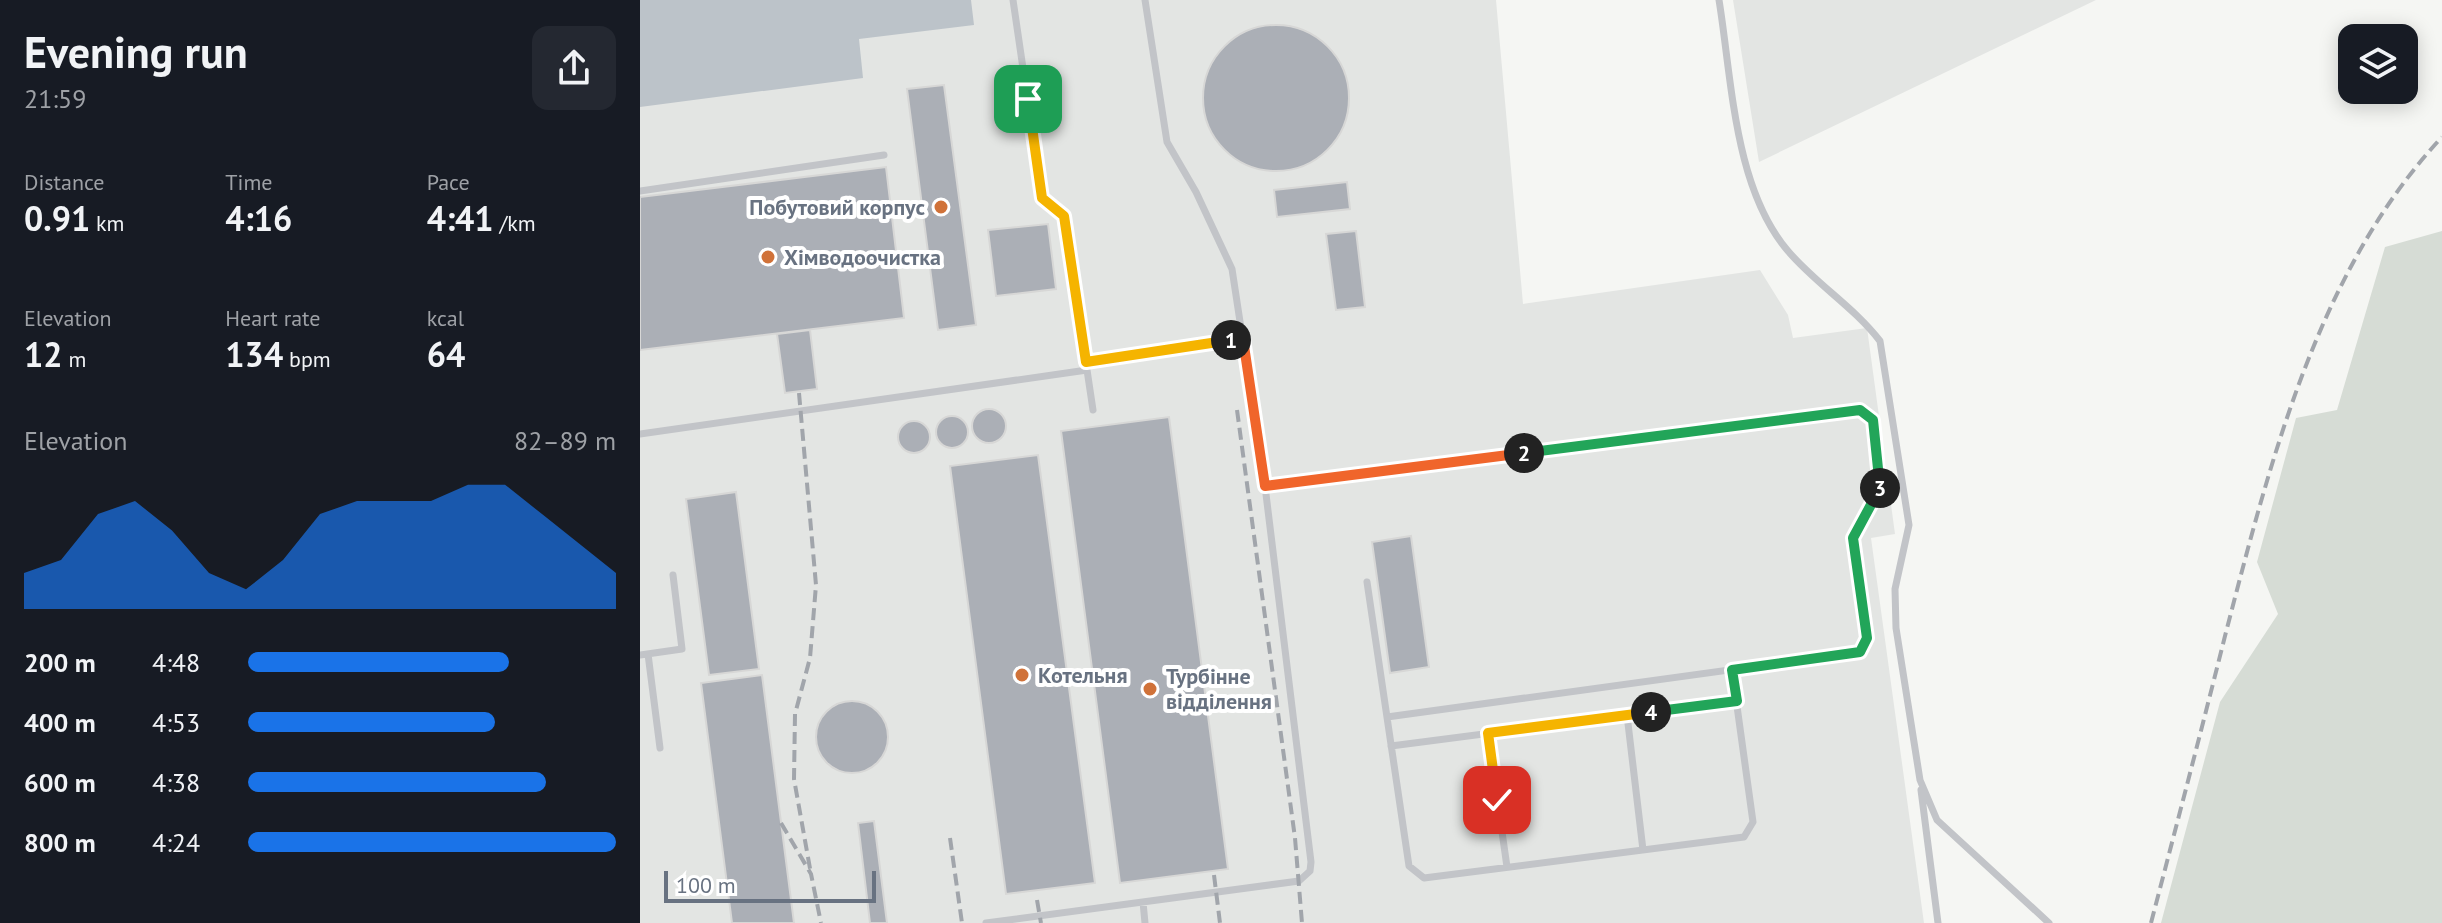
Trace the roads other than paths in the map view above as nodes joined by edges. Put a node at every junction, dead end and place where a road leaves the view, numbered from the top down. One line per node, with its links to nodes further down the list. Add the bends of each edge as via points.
1 (1013, 0): 7 (lane, via 1042,198 1064,216)
2 (1145, 0): 6 (lane, via 1167,142 1232,269)
3 (1719, 0): 21 (lane, via 1758,207 1787,250 1880,341 1909,525 1895,589 1896,628)
4 (884, 155): 5 (lane)
5 (640, 191)
6 (1243, 339): 7 (lane); 10 (lane)
7 (1086, 366): 8 (lane); 9 (lane)
8 (1093, 410)
9 (640, 434)
10 (1265, 486): 14 (lane, via 1865,412 1873,420 1880,489 1853,538 1866,646 1855,654); 24 (lane, via 1310,871 1299,881)
11 (673, 575): 13 (lane, via 682,649)
12 (1367, 582): 17 (lane)
13 (644, 654): 20 (lane)
14 (1732, 670): 15 (lane); 17 (lane)
15 (1737, 701): 16 (lane); 22 (lane, via 1753,822 1749,832 1744,837)
16 (1627, 715): 18 (lane); 22 (lane)
17 (1387, 717): 19 (lane)
18 (1488, 733): 19 (lane); 23 (lane)
19 (1391, 746): 23 (lane, via 1414,872 1424,878)
20 (660, 748)
21 (1920, 780): 27 (lane); 28 (lane, via 1937,820)
22 (1643, 850): 23 (lane)
23 (1507, 867)
24 (1143, 902): 25 (lane); 26 (lane)
25 (986, 923)
26 (1145, 923)
27 (1938, 923)
28 (2049, 923)

